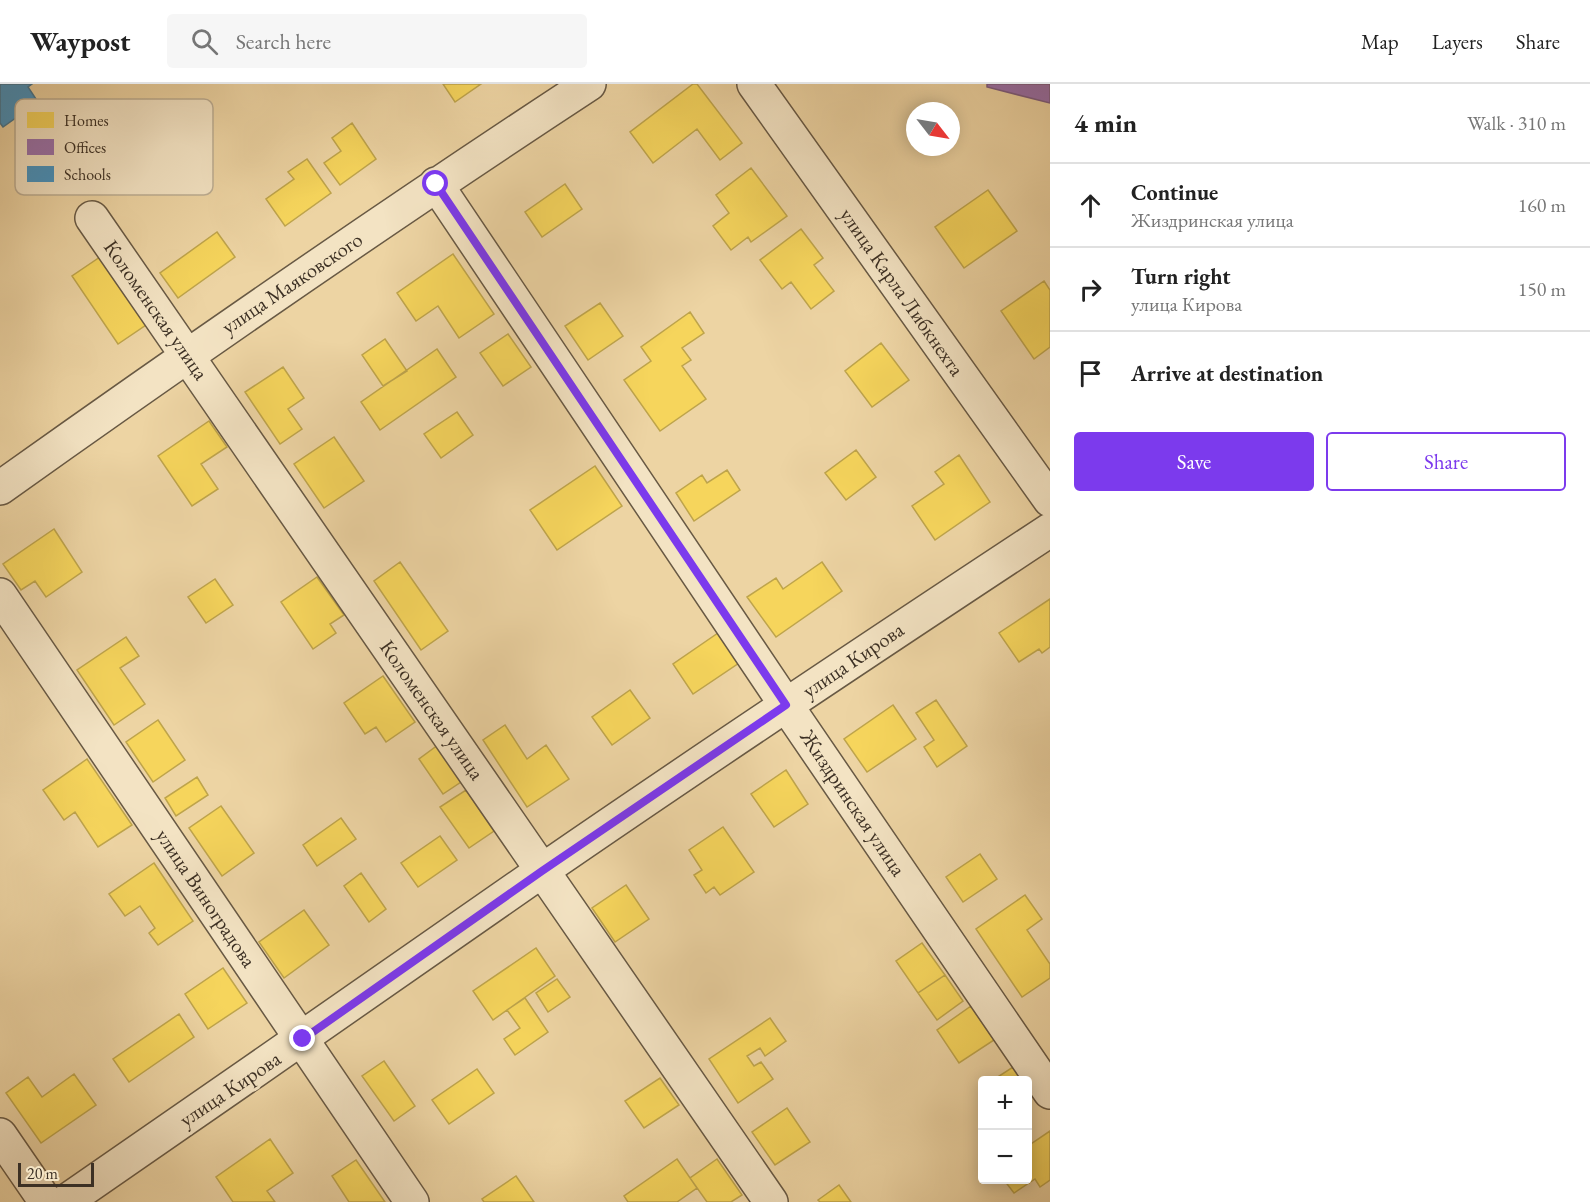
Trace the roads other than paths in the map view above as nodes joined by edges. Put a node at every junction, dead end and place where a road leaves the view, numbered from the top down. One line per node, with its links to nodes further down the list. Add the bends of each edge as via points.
1 (589, 84): 3 (street, улица Маяковского)
2 (754, 84): 7 (street, улица Карла Либкнехта)
3 (436, 184): 5 (street, улица Маяковского); 10 (street, Жиздринская улица)
4 (92, 218): 5 (street, Коломенская улица)
5 (187, 355): 6 (street, улица Маяковского); 11 (street, Коломенская улица)
6 (0, 488)
7 (1050, 500)
8 (1050, 530): 10 (street, улица Кирова)
9 (0, 595): 12 (street, улица Виноградова)
10 (786, 705): 11 (street, улица Кирова); 13 (street, Жиздринская улица)
11 (542, 871): 12 (street, улица Кирова); 18 (street, Коломенская улица)
12 (303, 1039): 16 (street, улица Кирова); 17 (street, улица Виноградова)
13 (1050, 1092)
14 (0, 1135): 15 (street)
15 (46, 1202)
16 (65, 1202)
17 (412, 1202)
18 (771, 1202)

